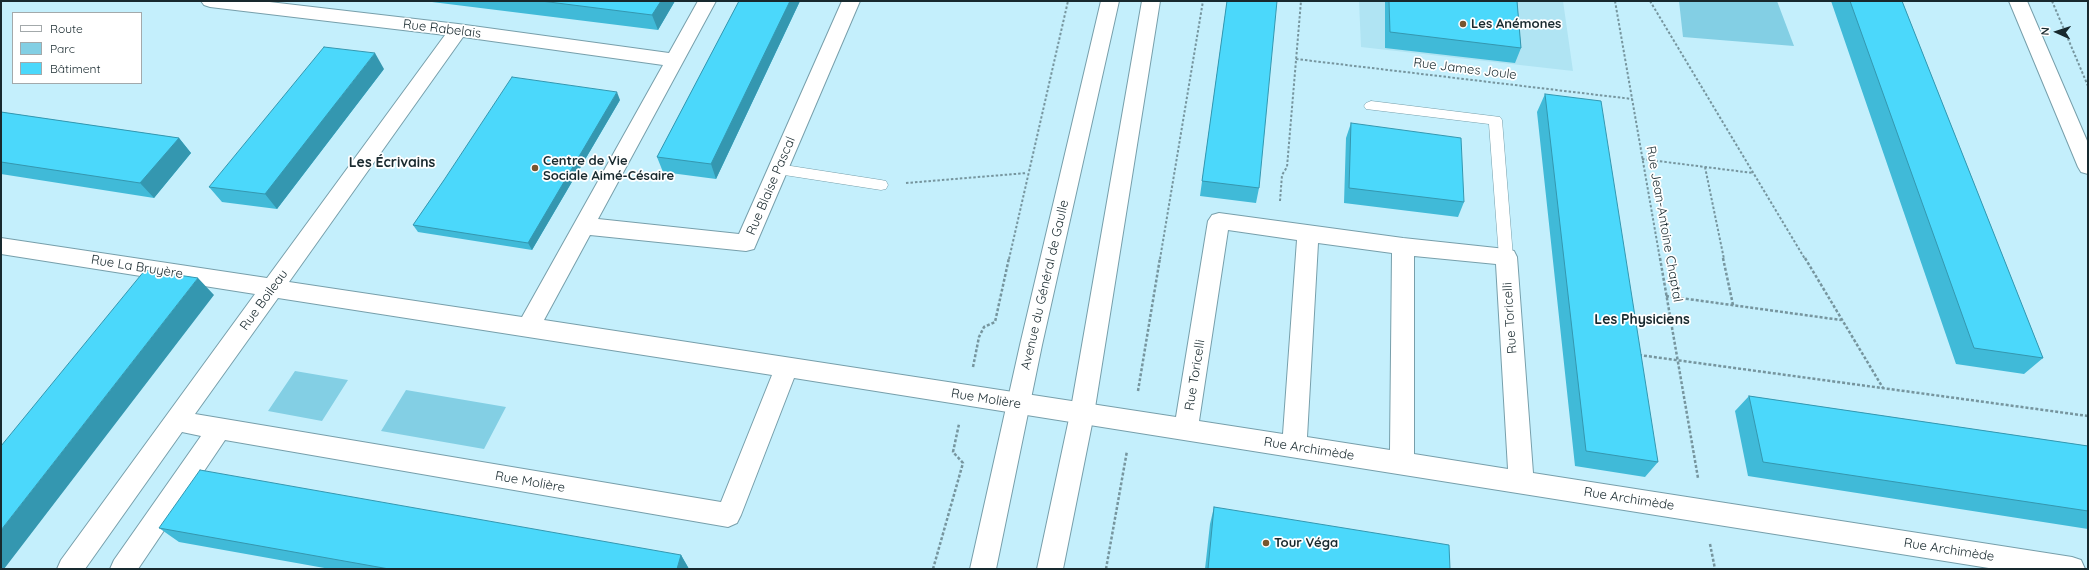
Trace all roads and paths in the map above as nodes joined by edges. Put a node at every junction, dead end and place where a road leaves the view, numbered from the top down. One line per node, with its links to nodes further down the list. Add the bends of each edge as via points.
1 (210, 1): 13 (street, Rue Rabelais)
2 (706, 1): 15 (street)
3 (851, 1): 22 (street, Rue Blaise Pascal)
4 (1068, 1): 23 (path)
5 (1110, 1): 42 (street, Avenue du Général de Gaulle)
6 (1151, 1): 43 (street)
7 (1202, 1): 46 (path)
8 (1301, 1): 14 (path)
9 (1615, 1): 17 (path, Rue Jean-Antoine Chaptal)
10 (1650, 1): 24 (path)
11 (2018, 1): 21 (street)
12 (2052, 1): 16 (path)
13 (458, 30): 15 (street, Rue Rabelais); 32 (street, Rue Boileau)
14 (1296, 59): 17 (path, Rue James Joule); 27 (path, via 1287,167 1282,175)
15 (674, 60): 26 (street)
16 (2088, 86)
17 (1632, 98): 19 (path, Rue Jean-Antoine Chaptal)
18 (1371, 106): 31 (lane, via 1494,120)
19 (1642, 159): 20 (path); 33 (path, Rue Jean-Antoine Chaptal)
20 (1705, 167): 24 (path); 34 (path)
21 (2088, 167)
22 (778, 169): 25 (lane); 26 (street, Rue Blaise Pascal, via 746,243)
23 (1027, 173): 25 (path); 41 (path, via 995,322 984,327 979,337)
24 (1753, 173): 35 (path)
25 (881, 185)
26 (583, 226): 36 (street)
27 (1277, 230): 28 (street, Rue Toricelli); 48 (street, Rue Toricelli, via 1219,221)
28 (1308, 234): 30 (street, Rue Toricelli); 50 (street)
29 (1, 246): 32 (street, Rue La Bruyère)
30 (1403, 246): 31 (street, Rue Toricelli); 51 (street)
31 (1506, 257): 52 (street, Rue Toricelli)
32 (273, 288): 36 (street, Rue Molière); 45 (street, Rue Boileau)
33 (1666, 296): 34 (path); 38 (path, Rue Jean-Antoine Chaptal)
34 (1734, 305): 35 (path)
35 (1842, 320): 40 (path)
36 (528, 328): 39 (street, Rue Molière)
37 (1634, 355): 38 (path)
38 (1678, 361): 40 (path); 53 (path, Rue Jean-Antoine Chaptal)
39 (786, 368): 41 (street, Rue Molière); 47 (street, Rue Molière, via 728,515)
40 (1883, 388): 44 (path)
41 (967, 395): 42 (street, Rue Molière)
42 (1018, 404): 43 (street, Rue Molière); 57 (street, Avenue du Général de Gaulle)
43 (1082, 414): 46 (street, Rue Molière); 58 (street)
44 (2088, 416)
45 (176, 421): 47 (street, Rue Molière); 54 (street, Rue Boileau)
46 (1132, 421): 48 (street, Rue Molière); 59 (path)
47 (219, 429): 55 (street)
48 (1186, 430): 50 (street, Rue Archimède)
49 (954, 441): 56 (path, via 953,452 963,463)
50 (1294, 447): 51 (street, Rue Archimède)
51 (1402, 464): 52 (street, Rue Archimède)
52 (1521, 482): 53 (street, Rue Archimède)
53 (1704, 511): 60 (path, Rue Jean-Antoine Chaptal); 61 (street, Rue Archimède)
54 (70, 569)
55 (122, 569)
56 (933, 569)
57 (983, 569)
58 (1050, 569)
59 (1106, 569)
60 (1715, 569)
61 (2072, 569)

